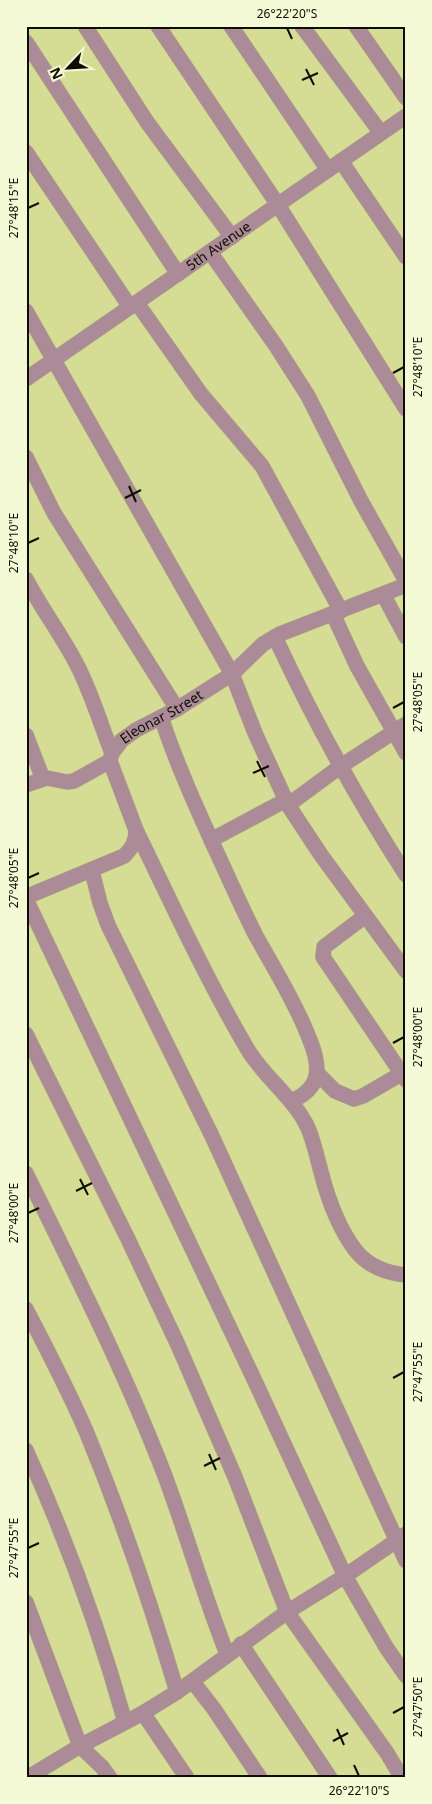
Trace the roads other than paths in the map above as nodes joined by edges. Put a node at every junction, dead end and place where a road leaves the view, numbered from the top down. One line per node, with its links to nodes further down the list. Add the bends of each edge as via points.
1 (85, 26): 13 (street, via 152,129)
2 (158, 26): 12 (street)
3 (231, 26): 11 (street)
4 (302, 26): 9 (street)
5 (356, 26): 7 (street)
6 (26, 42): 16 (street)
7 (406, 98)
8 (406, 116): 9 (street, 5th Avenue)
9 (381, 133): 11 (street, 5th Avenue)
10 (26, 152): 17 (street)
11 (335, 166): 12 (street, 5th Avenue); 15 (street)
12 (278, 205): 13 (street, 5th Avenue); 21 (street)
13 (232, 237): 14 (street, 5th Avenue)
14 (210, 252): 16 (street, 5th Avenue); 24 (street, via 308,396)
15 (406, 257)
16 (178, 274): 17 (street, 5th Avenue)
17 (134, 305): 19 (street, 5th Avenue); 26 (street, via 201,394 262,466)
18 (26, 311): 19 (street)
19 (54, 360): 20 (street, 5th Avenue); 29 (street)
20 (29, 377)
21 (406, 409)
22 (26, 457): 30 (street, via 54,513)
23 (26, 579): 35 (street, via 76,662 93,700)
24 (406, 583): 25 (street, Eleonar Street)
25 (384, 594): 26 (street, Eleonar Street); 28 (street)
26 (337, 612): 27 (street, Eleonar Street); 32 (street, via 357,666)
27 (275, 637): 29 (street, Eleonar Street, via 250,655); 36 (street, via 303,698)
28 (406, 637)
29 (232, 674): 30 (street, Eleonar Street); 39 (street)
30 (177, 709): 31 (street, Eleonar Street)
31 (161, 717): 35 (street, Eleonar Street, via 129,735); 41 (street, via 184,781)
32 (399, 728): 34 (street); 36 (street)
33 (26, 734): 37 (street)
34 (406, 753)
35 (111, 757): 37 (street, via 74,780); 40 (street, Eleonar Street)
36 (341, 766): 39 (street); 43 (street)
37 (43, 779): 38 (street)
38 (26, 785)
39 (287, 802): 41 (street); 45 (street, via 320,855)
40 (136, 830): 42 (street, via 136,840 124,856); 50 (street, Eleonar Street, via 241,1038)
41 (211, 840): 48 (street, via 255,933 300,1015 316,1060)
42 (92, 871): 44 (street); 55 (street, via 108,925 228,1170)
43 (406, 875)
44 (28, 906): 57 (street)
45 (365, 916): 46 (street); 49 (street, via 324,947 323,956)
46 (406, 971)
47 (26, 1034): 59 (street, via 178,1346 235,1477)
48 (317, 1073): 49 (street, via 335,1092 354,1099); 50 (street, via 309,1091)
49 (404, 1075)
50 (291, 1101): 52 (street, Eleonar Street, via 308,1128 336,1215 355,1250 366,1262 379,1269)
51 (26, 1173): 61 (street, via 139,1412 180,1517)
52 (406, 1275)
53 (26, 1309): 64 (street, via 89,1439 141,1578)
54 (26, 1450): 66 (street, via 74,1563)
55 (401, 1538): 56 (street); 57 (street)
56 (406, 1561)
57 (345, 1576): 59 (street); 62 (street)
58 (26, 1602): 67 (street)
59 (287, 1612): 60 (street); 73 (street)
60 (241, 1644): 61 (street); 72 (street)
61 (227, 1654): 63 (street)
62 (406, 1676)
63 (193, 1682): 64 (street); 71 (street)
64 (176, 1692): 65 (street)
65 (143, 1713): 66 (street); 70 (street)
66 (125, 1722): 67 (street)
67 (80, 1746): 68 (street); 69 (street)
68 (27, 1778)
69 (110, 1778)
70 (186, 1778)
71 (260, 1778)
72 (330, 1778)
73 (402, 1778)

